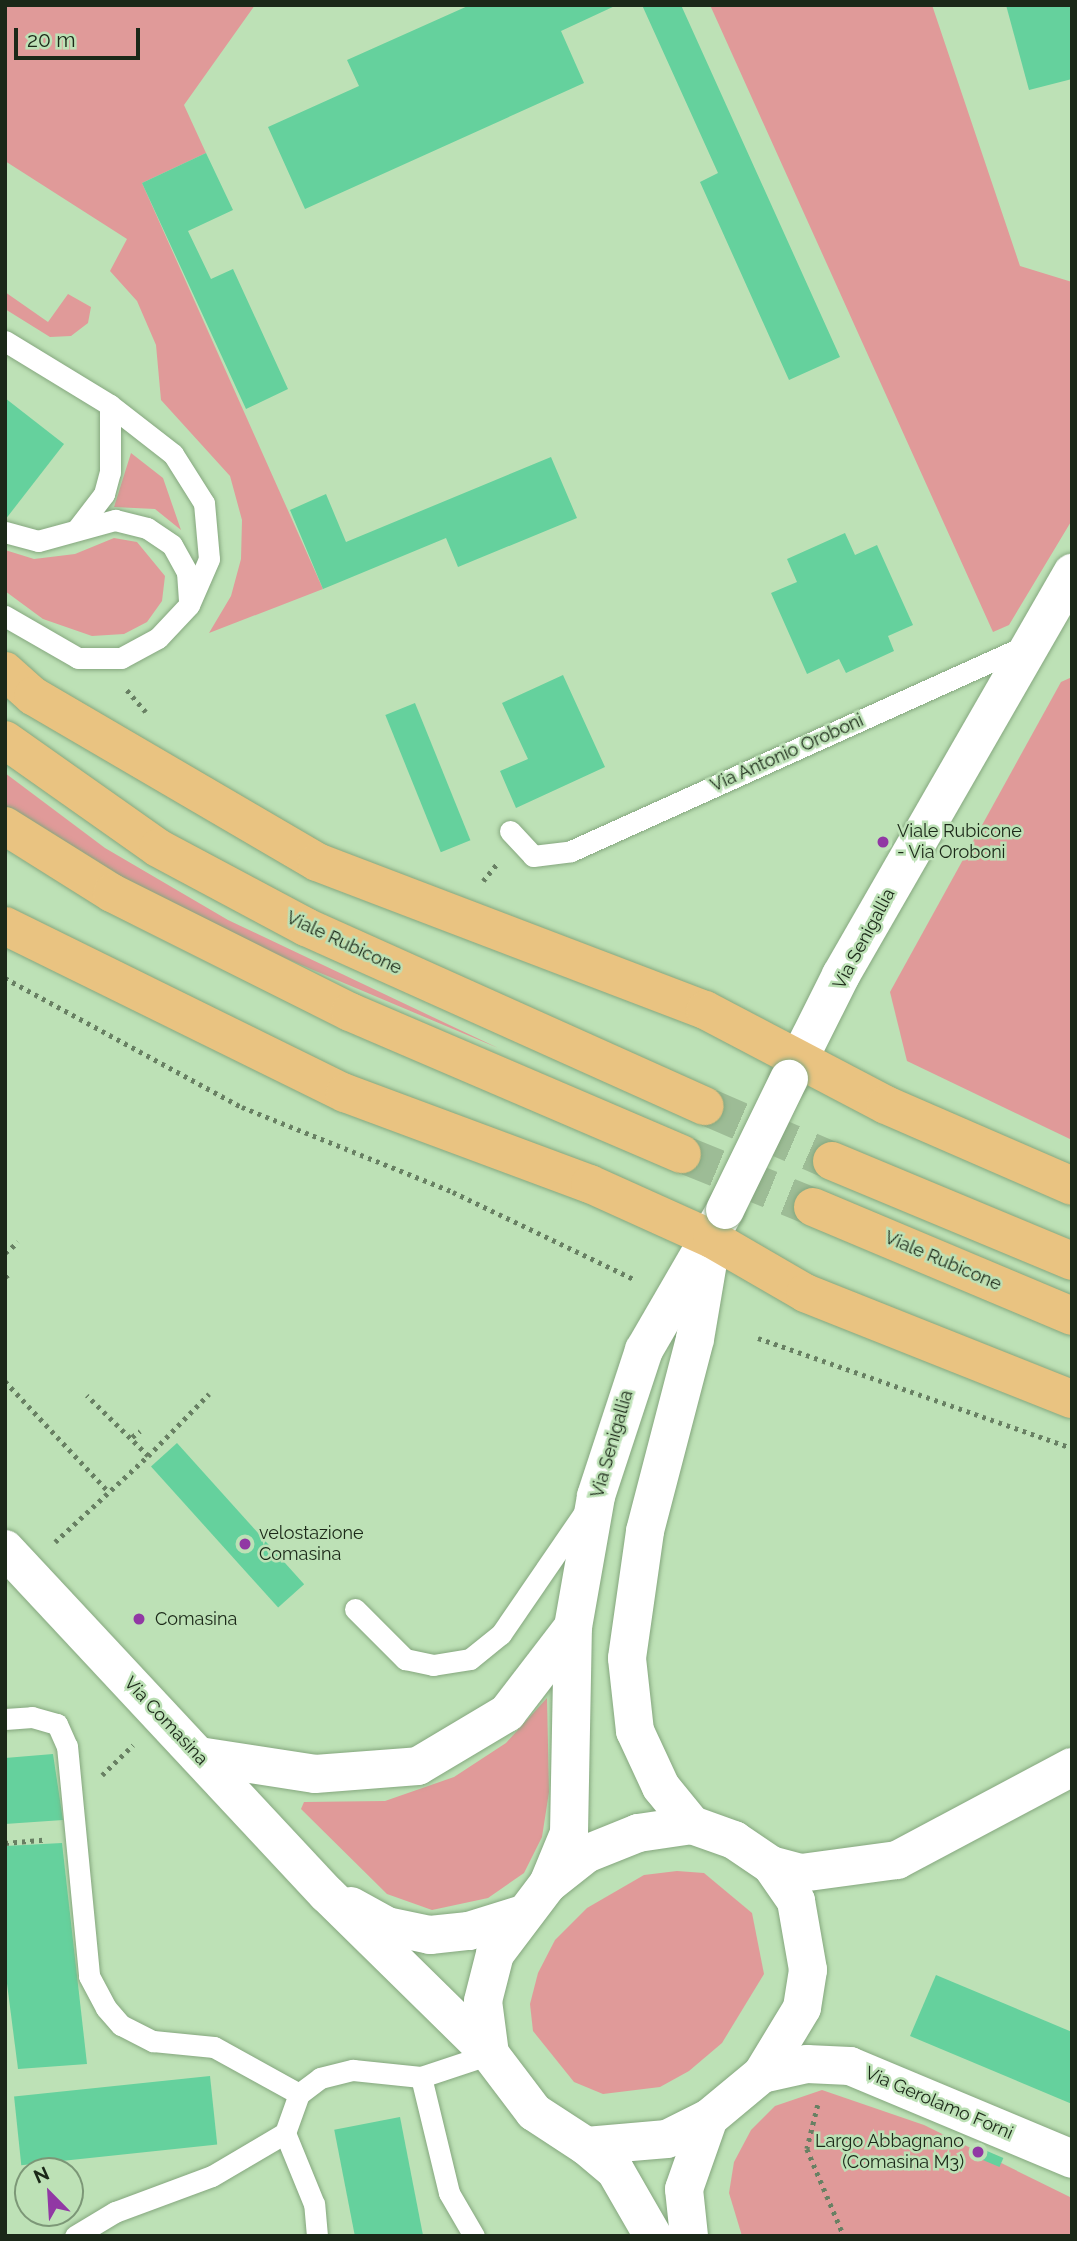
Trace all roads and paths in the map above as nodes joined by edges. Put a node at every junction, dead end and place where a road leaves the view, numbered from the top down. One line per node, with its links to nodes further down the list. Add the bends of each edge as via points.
1 (5, 341): 2 (lane)
2 (110, 405): 3 (lane, via 110,472 104,494); 6 (lane, via 173,454 204,503 209,559)
3 (78, 528): 4 (lane, via 38,541); 6 (lane, via 115,520 147,528 172,545 187,572)
4 (5, 532)
5 (1072, 573): 9 (street, Via Senigallia)
6 (189, 605): 7 (lane, via 158,638 121,658 78,658)
7 (5, 617)
8 (1072, 624): 9 (street, Via Antonio Oroboni)
9 (1031, 643): 13 (lane, Via Antonio Oroboni, via 571,851 533,856); 18 (street, Via Senigallia)
10 (5, 671): 18 (highway, via 33,696 317,862 705,1010)
11 (5, 740): 19 (highway, Viale Rubicone, via 158,848 306,927)
12 (5, 826): 20 (highway, via 113,894 350,1012)
13 (510, 831)
14 (496, 865): 15 (path)
15 (475, 890)
16 (5, 926): 24 (highway, via 345,1093 590,1184)
17 (5, 978): 28 (path, via 242,1107 453,1192)
18 (793, 1070): 22 (highway); 24 (street, Via Senigallia, bridge)
19 (705, 1106)
20 (682, 1154)
21 (832, 1161): 27 (highway)
22 (1072, 1186)
23 (813, 1207): 29 (highway, Viale Rubicone)
24 (718, 1225): 34 (highway, via 805,1293); 40 (street, Via Senigallia, via 644,1350); 48 (street, Via Senigallia, via 695,1339 645,1531 630,1634 635,1731 662,1787)
25 (18, 1242): 26 (path)
26 (5, 1253)
27 (1072, 1261)
28 (634, 1279)
29 (1072, 1316)
30 (758, 1338): 37 (path)
31 (5, 1381): 39 (path)
32 (209, 1394): 38 (path)
33 (87, 1396): 36 (path)
34 (1072, 1399)
35 (140, 1431): 36 (path)
36 (132, 1437): 38 (path)
37 (1072, 1448)
38 (148, 1455): 39 (path)
39 (109, 1492): 41 (path)
40 (596, 1496): 43 (lane, via 501,1634 470,1659 433,1665 405,1659); 44 (street, Via Senigallia)
41 (52, 1545)
42 (5, 1549): 46 (street, Via Comasina)
43 (355, 1609)
44 (573, 1627): 46 (street, via 507,1713 418,1766 315,1774); 50 (street, Via Senigallia, via 569,1833)
45 (5, 1719): 57 (lane, via 32,1717 57,1724 67,1746 89,1976 106,2008 121,2025 153,2041 214,2047)
46 (199, 1756): 51 (street, Via Comasina)
47 (1072, 1767): 49 (street, via 897,1860 801,1873)
48 (692, 1825): 49 (street, via 734,1840); 50 (street, via 638,1833 586,1854)
49 (771, 1865): 54 (street, via 796,1901 808,1970 792,2033)
50 (548, 1884): 52 (street)
51 (327, 1894): 52 (street, Via Comasina, via 387,1926 430,1935 469,1931); 53 (street, Via Comasina)
52 (520, 1914): 53 (street, via 495,1954 484,2001)
53 (490, 2054): 55 (lane); 60 (street, Via Comasina, via 534,2112)
54 (762, 2074): 58 (street); 61 (street, Via Gerolamo Forni, via 807,2064 850,2066)
55 (421, 2077): 57 (lane, via 353,2070 320,2078); 64 (lane, via 449,2193)
56 (822, 2090): 67 (path, via 807,2149)
57 (299, 2094): 59 (lane)
58 (709, 2118): 60 (street, via 667,2139); 66 (street, via 684,2189)
59 (285, 2133): 62 (lane, via 203,2181 115,2212); 63 (lane, via 314,2204)
60 (586, 2146): 65 (street, via 615,2170)
61 (1072, 2159)
62 (75, 2236)
63 (317, 2236)
64 (474, 2236)
65 (653, 2236)
66 (689, 2236)
67 (844, 2236)

